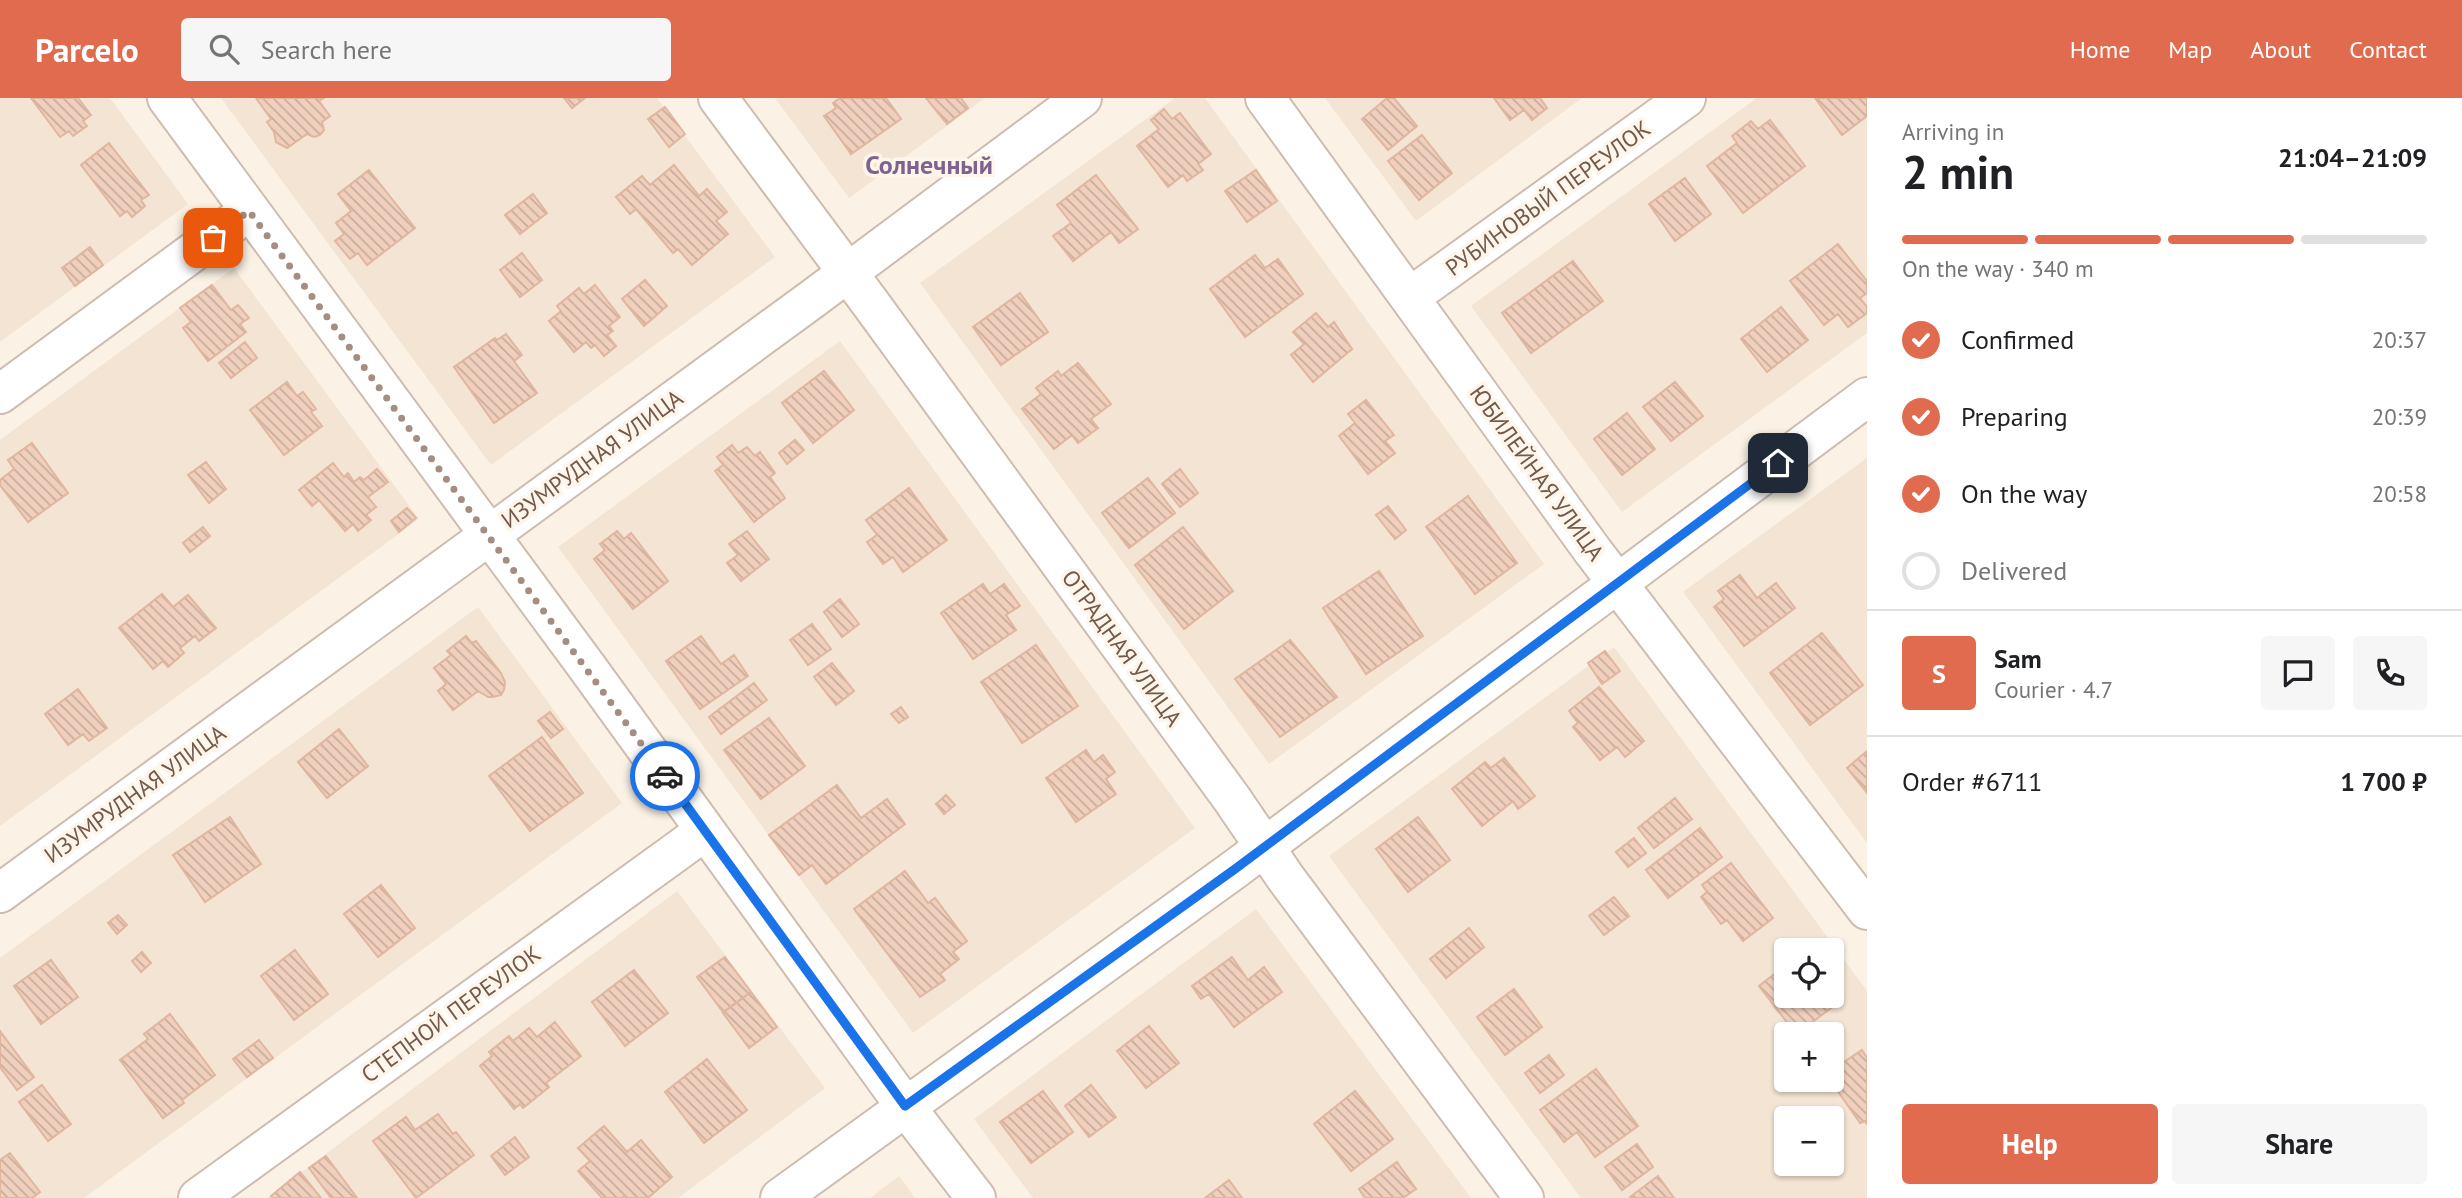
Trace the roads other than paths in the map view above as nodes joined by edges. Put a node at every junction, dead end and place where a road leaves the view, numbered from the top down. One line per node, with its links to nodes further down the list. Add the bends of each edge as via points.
1 (167, 98): 6 (street)
2 (718, 98): 7 (street, ОТРАДНАЯ УЛИЦА)
3 (1082, 98): 7 (street, ИЗУМРУДНАЯ УЛИЦА)
4 (1265, 98): 8 (street, ЮБИЛЕЙНАЯ УЛИЦА)
5 (1686, 98): 8 (street, РУБИНОВЫЙ ПЕРЕУЛОК)
6 (249, 211): 9 (street); 11 (street)
7 (848, 272): 11 (street, ИЗУМРУДНАЯ УЛИЦА); 14 (street, ОТРАДНАЯ УЛИЦА)
8 (1410, 298): 12 (street, ЮБИЛЕЙНАЯ УЛИЦА)
9 (0, 394)
10 (1867, 397): 12 (street)
11 (489, 535): 13 (street); 15 (street, ИЗУМРУДНАЯ УЛИЦА)
12 (1617, 582): 14 (street); 16 (street, ЮБИЛЕЙНАЯ УЛИЦА)
13 (705, 831): 17 (street); 18 (street, СТЕПНОЙ ПЕРЕУЛОК)
14 (1264, 846): 17 (street); 21 (street, ОТРАДНАЯ УЛИЦА)
15 (0, 893)
16 (1866, 904)
17 (905, 1106): 19 (street); 20 (street)
18 (198, 1198)
19 (780, 1198)
20 (976, 1198)
21 (1524, 1198)

